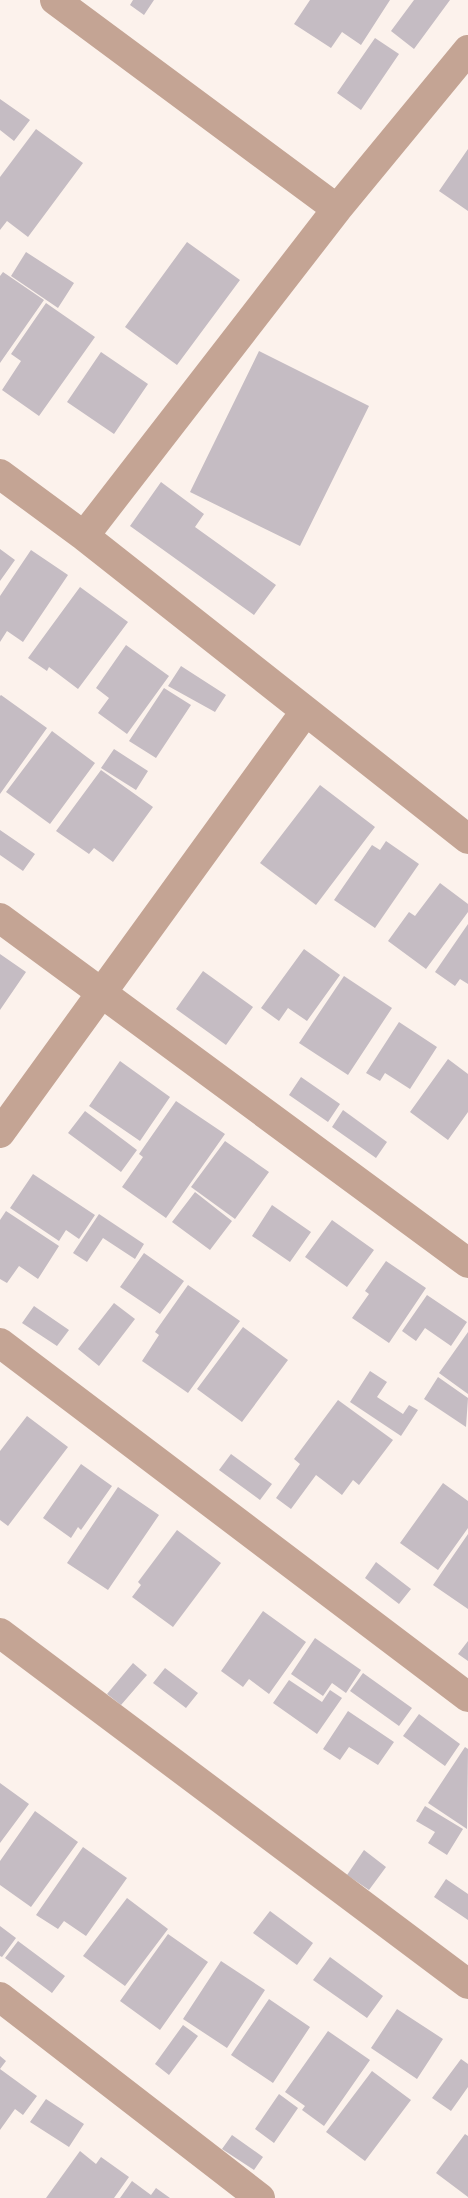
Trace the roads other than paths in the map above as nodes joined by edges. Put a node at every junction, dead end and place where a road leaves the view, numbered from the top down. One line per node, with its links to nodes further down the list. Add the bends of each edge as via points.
1 (55, 0): 3 (street)
2 (468, 50): 3 (street)
3 (338, 209): 5 (street)
4 (0, 474): 5 (street)
5 (84, 536): 6 (street)
6 (305, 712): 7 (street); 9 (street)
7 (468, 839)
8 (0, 918): 9 (street)
9 (101, 992): 10 (street); 11 (street)
10 (0, 1133)
11 (468, 1263)
12 (0, 1342): 14 (street)
13 (0, 1634): 15 (street)
14 (468, 1697)
15 (468, 1984)
16 (0, 1997): 17 (street)
17 (260, 2198)

